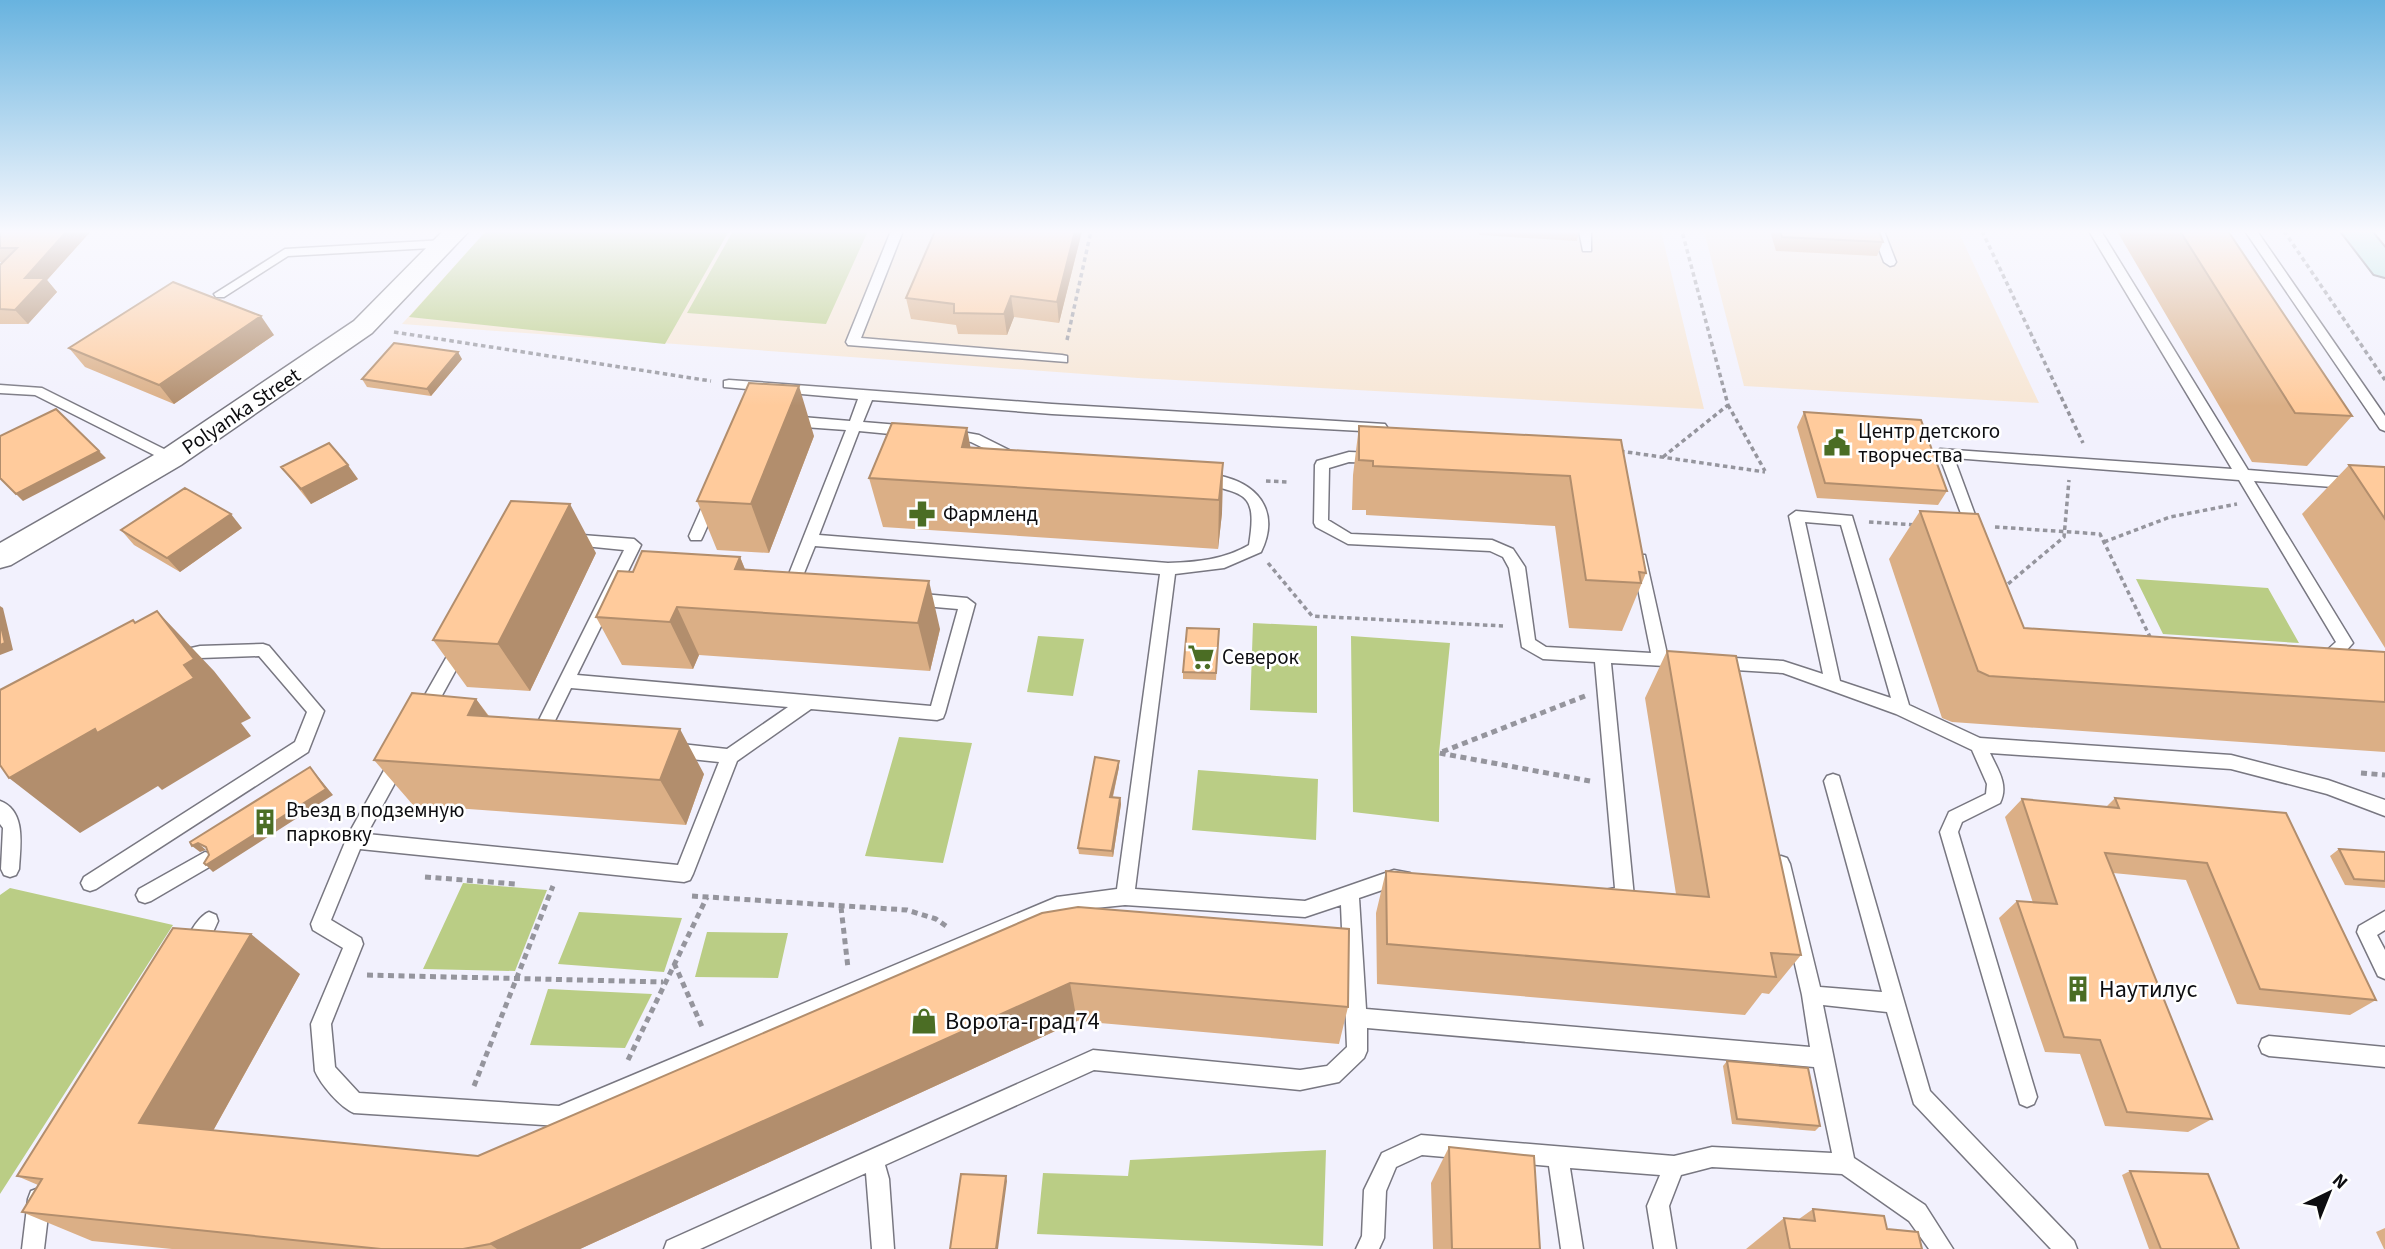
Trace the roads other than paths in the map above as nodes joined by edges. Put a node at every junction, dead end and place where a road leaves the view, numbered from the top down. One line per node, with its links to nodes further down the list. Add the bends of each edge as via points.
1 (227, 289): 6 (lane)
2 (400, 289): 15 (street, Polyanka Street, via 363,327)
3 (874, 289): 7 (lane, via 853,342)
4 (2131, 289): 18 (lane)
5 (2291, 289): 13 (lane)
6 (220, 294)
7 (1062, 359)
8 (729, 384): 10 (lane)
9 (0, 389): 15 (lane, via 37,391)
10 (867, 394): 12 (lane); 14 (lane)
11 (777, 420): 12 (lane)
12 (855, 426): 17 (lane, via 974,438); 25 (lane)
13 (2385, 426)
14 (1394, 428)
15 (171, 458): 27 (street, Polyanka Street)
16 (1390, 459): 32 (lane, via 1349,457 1322,465 1321,523 1348,539 1492,547 1508,553 1517,567 1528,643 1543,653)
17 (1027, 464)
18 (2245, 475): 20 (lane); 26 (lane, via 1945,452); 33 (lane, via 2346,643 2330,657)
19 (1193, 477): 28 (lane, via 1221,480 1251,494 1260,513 1256,548 1236,561)
20 (2385, 486)
21 (718, 489): 22 (lane)
22 (696, 536)
23 (552, 539): 37 (lane, via 635,545 626,575)
24 (1636, 539): 34 (lane)
25 (810, 540): 28 (lane); 29 (lane)
26 (1979, 542)
27 (0, 557)
28 (1168, 569): 60 (lane)
29 (791, 589)
30 (899, 598): 40 (lane, via 967,604 937,713)
31 (470, 632): 42 (lane, via 415,727)
32 (1602, 655): 34 (lane); 58 (lane, via 1625,897)
33 (2303, 655)
34 (1660, 659): 36 (lane)
35 (162, 661): 56 (lane, via 200,652 262,650 317,711 302,747)
36 (1733, 664): 38 (lane, via 1783,667); 39 (lane)
37 (567, 681): 40 (lane); 43 (lane)
38 (1833, 684): 41 (lane); 41 (lane, via 1796,516 1847,520)
39 (1740, 690)
40 (808, 702): 47 (lane)
41 (1902, 709): 44 (lane)
42 (429, 728)
43 (538, 738)
44 (1978, 745): 49 (lane, via 2231,762 2328,787); 71 (lane, via 1996,784 1994,798 1955,817 1949,832)
45 (648, 748): 47 (lane)
46 (404, 750): 51 (lane)
47 (730, 756): 51 (lane, via 684,874)
48 (1833, 781): 66 (lane)
49 (2385, 808)
50 (0, 809): 54 (lane, via 12,827)
51 (354, 841): 60 (lane, via 320,924 354,944 321,1024 325,1071 354,1103 559,1116 1064,903)
52 (1777, 849): 65 (lane)
53 (205, 860): 59 (lane)
54 (10, 869)
55 (1421, 880): 57 (lane, via 1394,878)
56 (90, 883)
57 (1350, 894): 60 (lane, via 1305,909); 67 (lane)
58 (1598, 894)
59 (145, 895)
60 (1125, 897)
61 (2385, 920): 64 (lane, via 2366,932)
62 (209, 921): 63 (lane)
63 (180, 967)
64 (2385, 970)
65 (1812, 995): 66 (lane); 70 (lane)
66 (1895, 1003): 84 (lane, via 1921,1097)
67 (1357, 1018): 70 (lane); 73 (lane, via 1357,1051 1332,1075 1300,1080 1093,1060)
68 (2269, 1046): 69 (lane)
69 (2385, 1057)
70 (1822, 1059): 74 (lane)
71 (2027, 1097)
72 (1558, 1155): 75 (lane); 80 (lane, via 1422,1145 1389,1160 1375,1191 1373,1238); 81 (lane)
73 (873, 1159): 78 (lane); 79 (lane)
74 (1846, 1164): 75 (lane, via 1712,1157); 83 (lane, via 1917,1213)
75 (1674, 1166): 82 (lane, via 1658,1206)
76 (48, 1175): 77 (lane, via 41,1187)
77 (33, 1249)
78 (675, 1249)
79 (883, 1249)
80 (1367, 1249)
81 (1572, 1249)
82 (1665, 1249)
83 (1942, 1249)
84 (2066, 1249)

